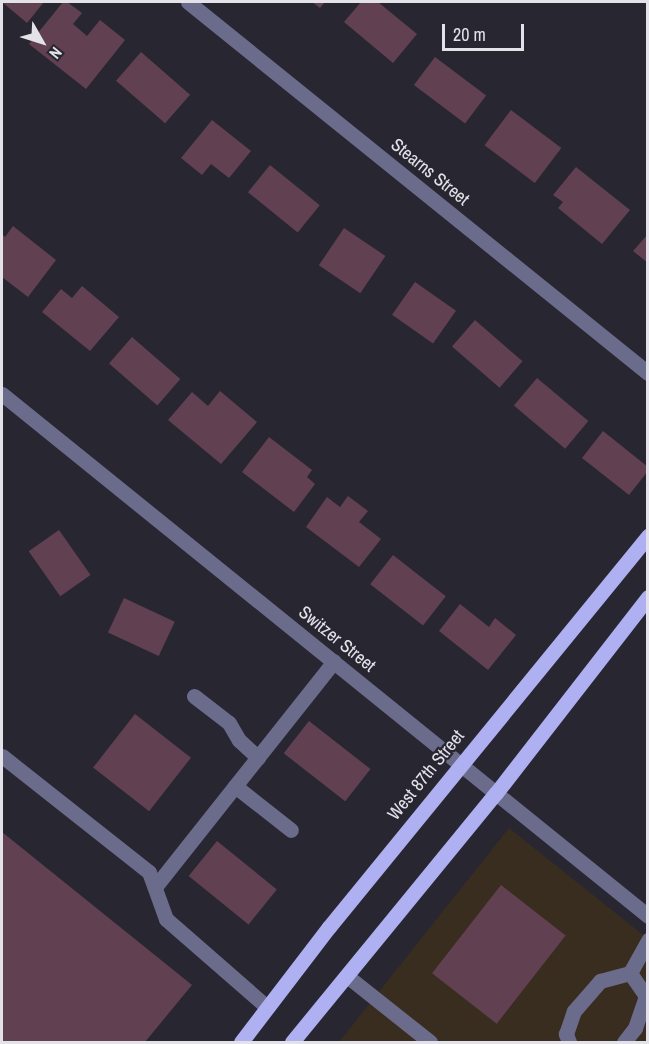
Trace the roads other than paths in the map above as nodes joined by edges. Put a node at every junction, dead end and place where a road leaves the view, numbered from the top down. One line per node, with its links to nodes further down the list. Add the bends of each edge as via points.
1 (188, 2): 2 (street, Stearns Street)
2 (648, 373)
3 (2, 394): 6 (street, Switzer Street)
4 (648, 536): 10 (main road, West 87th Street)
5 (648, 597): 12 (main road)
6 (334, 661): 9 (street); 10 (street, Switzer Street)
7 (194, 696): 9 (street, via 229,723 239,740)
8 (2, 756): 14 (street, via 150,872)
9 (258, 758): 11 (street)
10 (460, 763): 12 (street, Switzer Street); 19 (main road, West 87th Street)
11 (236, 786): 13 (street); 14 (street)
12 (496, 794): 15 (street, Switzer Street); 18 (main road)
13 (291, 830)
14 (155, 888): 19 (street, via 166,919)
15 (648, 916)
16 (648, 940): 17 (street)
17 (630, 973): 23 (street, via 600,981 574,1011 566,1034); 24 (street, via 646,996)
18 (347, 976): 21 (main road); 22 (street)
19 (267, 1007): 20 (main road, West 87th Street)
20 (241, 1042)
21 (292, 1042)
22 (429, 1042)
23 (569, 1042)
24 (624, 1042)

